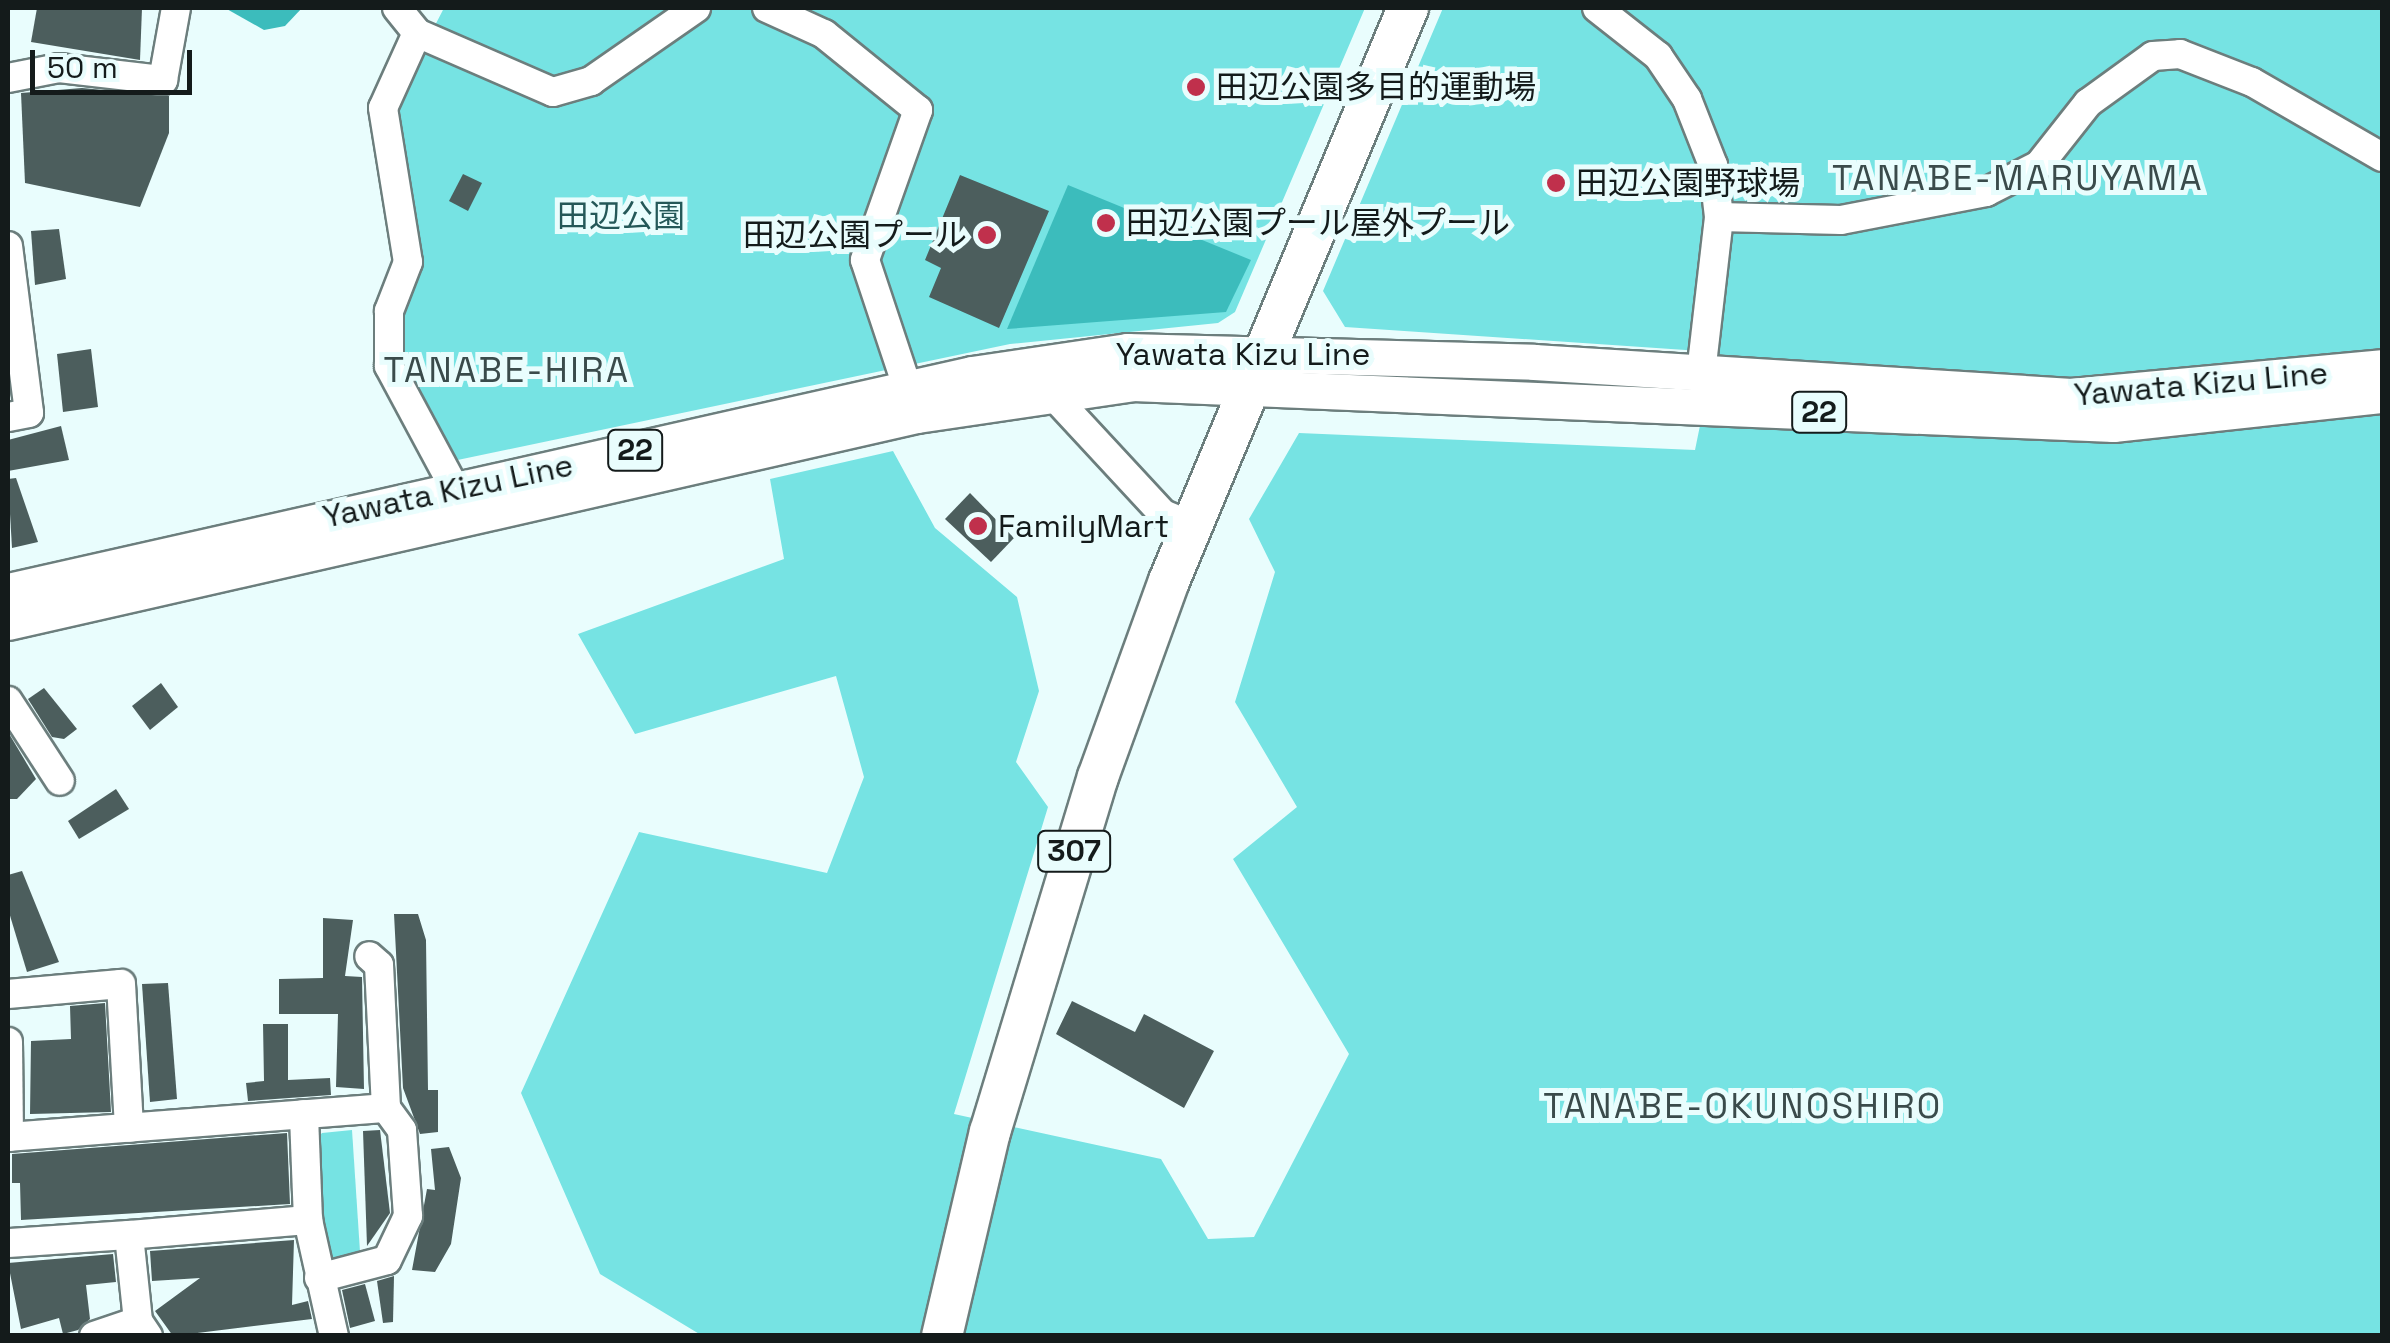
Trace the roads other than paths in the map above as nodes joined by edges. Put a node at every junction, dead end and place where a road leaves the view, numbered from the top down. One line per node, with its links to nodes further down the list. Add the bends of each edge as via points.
1 (176, 8): 7 (street, via 163,80 59,68)
2 (696, 8): 6 (street, via 591,81 553,92)
3 (768, 8): 15 (street, via 824,34 918,110 865,260)
4 (1408, 8): 12 (highway, 307)
5 (1597, 8): 9 (street, via 1658,56 1687,99 1713,165)
6 (405, 15): 19 (street, via 383,108 408,262 389,311 389,366)
7 (8, 78)
8 (2382, 157): 9 (street, via 2252,82 2180,54 2153,56 2088,103 2038,165 1986,192 1841,220)
9 (1719, 216): 14 (street)
10 (8, 246): 11 (street)
11 (8, 257): 18 (street, via 29,413)
12 (1262, 366): 14 (main road, Yawata Kizu Line / 22); 15 (main road, Yawata Kizu Line / 22, via 1060,357); 16 (main road, Yawata Kizu Line / 22); 17 (main road, Yawata Kizu Line / 22, via 2113,424); 20 (highway, 307)
13 (2382, 367): 14 (main road, Yawata Kizu Line / 22, via 2071,396)
14 (1701, 373)
15 (908, 388): 19 (main road, Yawata Kizu Line / 22)
16 (1050, 392): 20 (street, via 1164,514); 22 (main road, Yawata Kizu Line / 22)
17 (2382, 396)
18 (8, 417)
19 (456, 491): 21 (main road, Yawata Kizu Line / 22)
20 (1192, 526): 39 (highway, 307, via 1038,964)
21 (8, 590)
22 (8, 622)
23 (8, 701): 24 (street)
24 (60, 782)
25 (369, 956): 28 (street, via 379,965)
26 (8, 994): 30 (street, via 121,984)
27 (8, 1042): 31 (street)
28 (386, 1108): 29 (street); 35 (street, via 402,1130 408,1216 387,1260)
29 (304, 1114): 30 (street); 32 (street)
30 (128, 1128): 31 (street)
31 (8, 1137)
32 (308, 1220): 33 (street); 35 (street)
33 (129, 1235): 34 (street); 36 (street)
34 (8, 1242)
35 (319, 1278): 38 (street)
36 (143, 1328): 37 (street)
37 (94, 1336)
38 (334, 1336)
39 (942, 1336)

